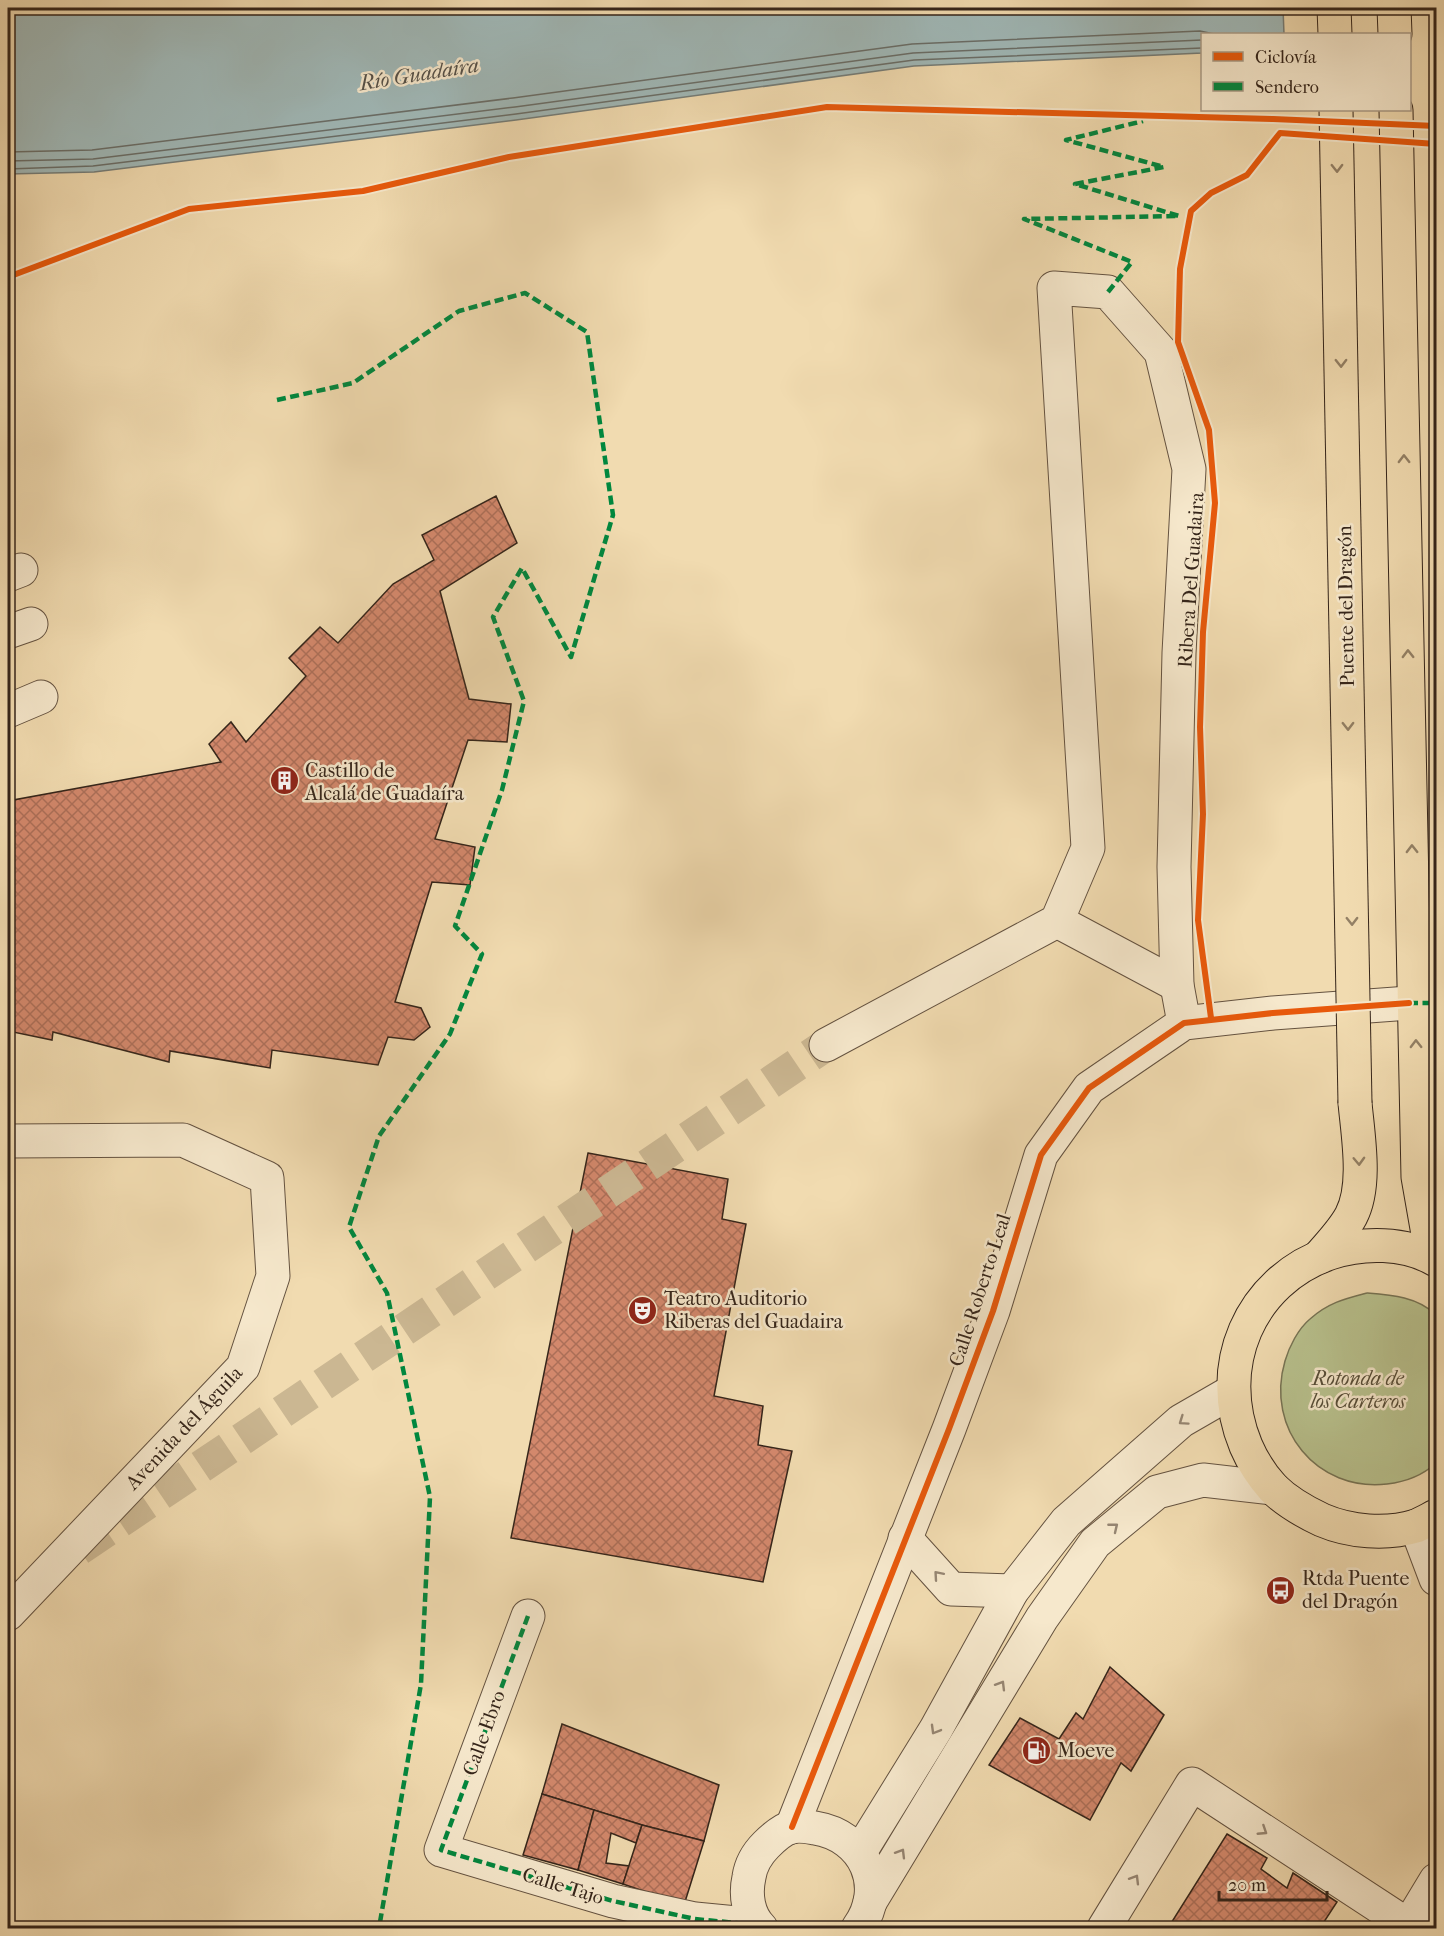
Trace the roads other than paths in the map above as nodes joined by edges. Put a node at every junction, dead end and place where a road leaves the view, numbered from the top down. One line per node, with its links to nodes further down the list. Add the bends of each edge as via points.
1 (1334, 8): 3 (main road)
2 (1394, 8): 4 (main road)
3 (1335, 33)
4 (1395, 33)
5 (1336, 111): 15 (main road, Puente del Dragón, one-way to 15, bridge, via 1355,1103 1360,1166 1358,1198 1350,1217)
6 (1396, 111): 16 (main road, one-way to 6, via 1418,1177)
7 (41, 696): 8 (street)
8 (8, 711)
9 (1057, 921): 10 (street); 10 (street, via 1088,848 1054,288 1108,292 1161,352 1189,469 1179,653 1174,867); 13 (street)
10 (1177, 985): 12 (street)
11 (1409, 1003): 12 (street, Calle Roberto Leal)
12 (1184, 1023): 20 (street, Calle Roberto Leal, via 1089,1088 1041,1155 993,1311)
13 (826, 1045)
14 (8, 1141): 23 (street, Avenida del Águila, via 183,1140 267,1178 273,1276 243,1367)
15 (1319, 1257): 16 (main road, via 1368,1245 1400,1248); 17 (main road, via 1283,1280 1256,1311 1240,1344)
16 (1434, 1258)
17 (1233, 1391): 18 (main road, via 1238,1426 1252,1459); 22 (street, one-way to 22, via 1181,1421 1066,1522)
18 (1273, 1488): 19 (main road, via 1303,1511 1339,1527 1377,1531); 29 (street, one-way to 18, via 1041,1618 1095,1543 1157,1492 1203,1480)
19 (1426, 1521): 21 (street)
20 (905, 1538): 22 (street, one-way to 20, via 951,1589); 25 (street, Calle Roberto Leal)
21 (1437, 1579)
22 (1012, 1591): 27 (street, one-way to 27, via 936,1729)
23 (8, 1614)
24 (528, 1616): 26 (street, Calle Ebro)
25 (792, 1827): 27 (street, via 829,1830); 30 (street, via 773,1838 750,1869 749,1907)
26 (441, 1850): 30 (street, Calle Tajo, via 613,1901 695,1919)
27 (860, 1852): 29 (street, via 872,1885)
28 (1437, 1880): 31 (street)
29 (864, 1915)
30 (759, 1927)
31 (1408, 1927): 32 (street, one-way to 31, via 1192,1785)
32 (1104, 1929)

